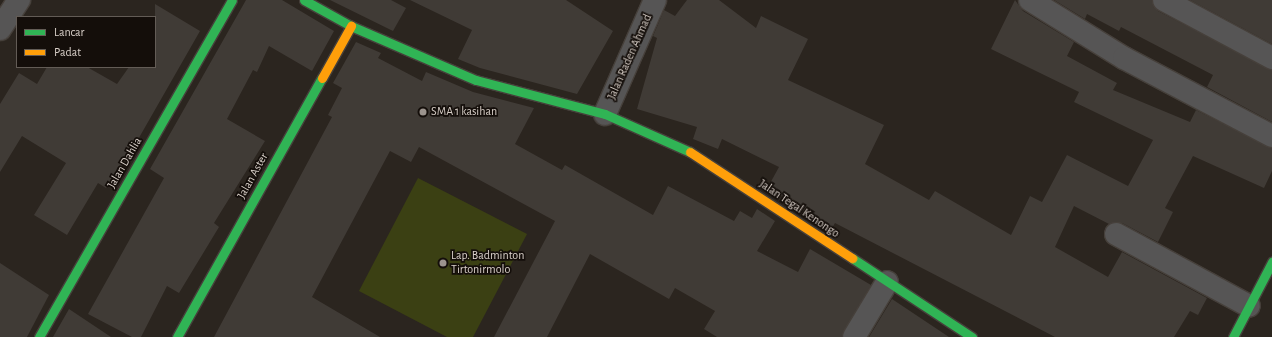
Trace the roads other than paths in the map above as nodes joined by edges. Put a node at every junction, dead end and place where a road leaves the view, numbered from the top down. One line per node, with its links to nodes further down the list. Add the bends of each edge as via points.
1 (19, 0): 8 (street)
2 (232, 0): 16 (street, Jalan Dahlia)
3 (304, 0): 7 (street, Jalan Tegal Kenongo)
4 (655, 0): 10 (street, Jalan Raden Ahmad)
5 (1030, 0): 11 (street, via 1124,58)
6 (1164, 0): 9 (street)
7 (351, 26): 10 (street, Jalan Tegal Kenongo, via 476,80); 17 (street, Jalan Aster)
8 (0, 29)
9 (1272, 58)
10 (605, 114): 14 (street, Jalan Tegal Kenongo, via 707,161)
11 (1272, 136)
12 (1116, 234): 15 (street)
13 (1272, 262): 15 (street)
14 (886, 282): 18 (street); 19 (street, Jalan Tegal Kenongo)
15 (1249, 306): 20 (street)
16 (39, 337)
17 (177, 337)
18 (854, 337)
19 (972, 337)
20 (1233, 337)

